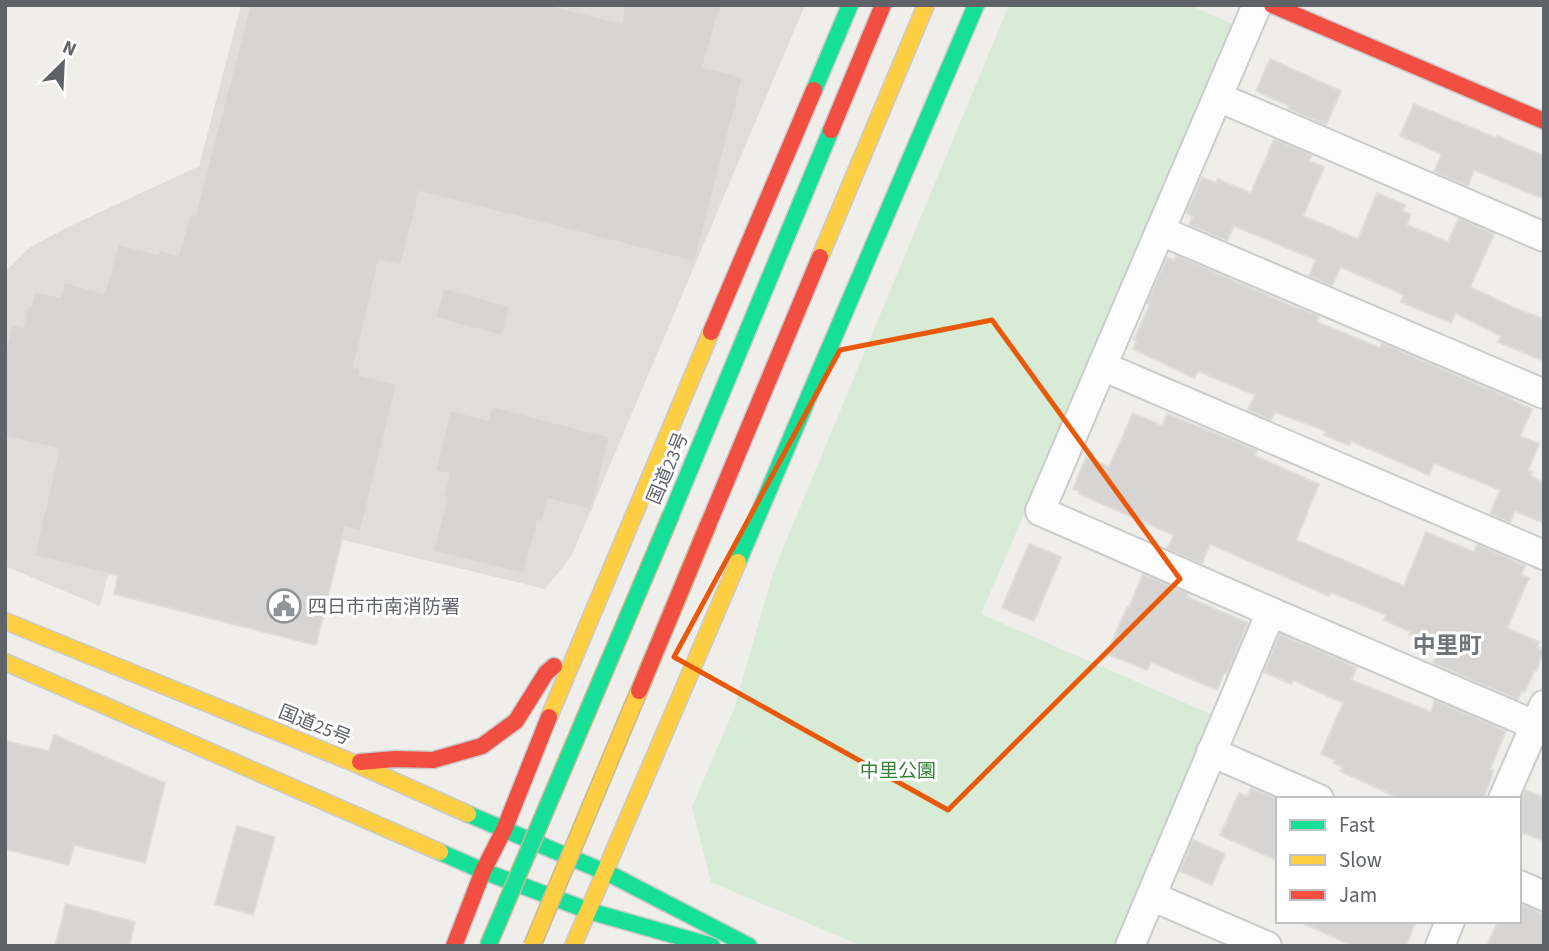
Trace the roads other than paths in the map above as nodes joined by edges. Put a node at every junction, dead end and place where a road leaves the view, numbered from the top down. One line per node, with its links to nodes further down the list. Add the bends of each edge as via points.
1 (850, 5): 16 (main road)
2 (883, 5): 32 (main road, 国道23号, bridge)
3 (926, 5): 33 (main road, bridge)
4 (976, 5): 25 (main road)
5 (1257, 5): 7 (street)
6 (1272, 5): 8 (main road)
7 (1218, 97): 9 (street); 10 (street)
8 (1544, 121)
9 (1161, 231): 11 (street); 12 (street)
10 (1544, 237)
11 (1102, 366): 13 (street); 14 (street, via 1040,511)
12 (1544, 394)
13 (1544, 555)
14 (1271, 612): 18 (street); 19 (street)
15 (5, 621): 20 (main road, 国道25号)
16 (581, 639): 20 (main road, via 546,673 516,721 482,746 433,760); 23 (main road)
17 (5, 662): 24 (main road)
18 (1541, 719): 22 (street)
19 (1211, 752): 21 (street); 27 (street)
20 (354, 763): 23 (main road, 国道25号)
21 (1314, 797)
22 (1504, 797)
23 (504, 830): 24 (main road); 25 (main road, 国道25号)
24 (483, 872): 29 (main road); 31 (main road)
25 (606, 872): 29 (main road); 36 (main road, 国道25号)
26 (1521, 886): 28 (street)
27 (1151, 896): 37 (street); 38 (street)
28 (1544, 896)
29 (589, 911): 34 (main road); 35 (main road)
30 (1449, 923): 39 (street)
31 (454, 946)
32 (488, 946)
33 (532, 946)
34 (573, 946)
35 (712, 946)
36 (749, 946)
37 (1130, 946)
38 (1267, 946)
39 (1440, 946)

